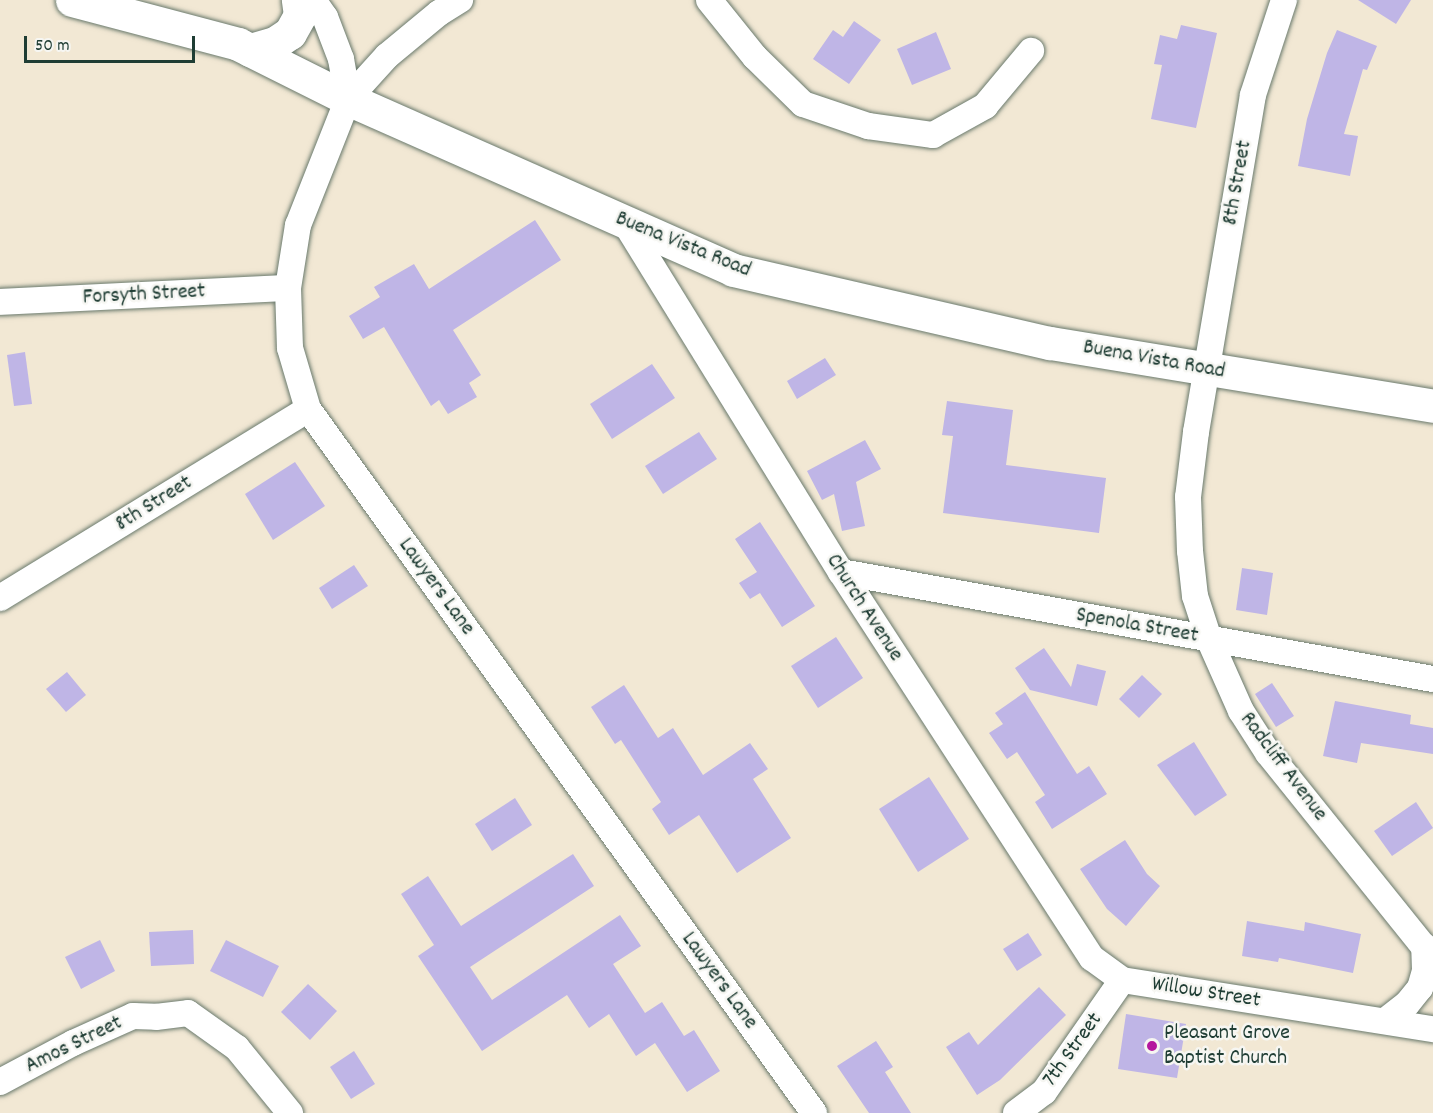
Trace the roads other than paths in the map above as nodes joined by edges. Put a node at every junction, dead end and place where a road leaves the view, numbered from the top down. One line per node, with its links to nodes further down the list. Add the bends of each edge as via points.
1 (72, 0): 7 (main road, Buena Vista Road)
2 (298, 0): 7 (main road, via 300,15 290,33 275,43)
3 (314, 0): 9 (street, via 341,59)
4 (460, 0): 9 (street, via 387,56)
5 (709, 0): 8 (street, via 755,57 803,104 868,126 933,135 985,106)
6 (1284, 0): 13 (street, 8th Street, via 1253,95)
7 (250, 50): 9 (main road, Buena Vista Road)
8 (1031, 51)
9 (348, 99): 10 (main road, Buena Vista Road); 11 (street, Lawyers Lane, via 298,225)
10 (624, 221): 13 (main road, Buena Vista Road, via 733,270 1050,343); 16 (street, Church Avenue)
11 (288, 288): 12 (street, Forsyth Street); 15 (street, Lawyers Lane, via 290,348)
12 (0, 302)
13 (1208, 369): 14 (main road, Buena Vista Road); 18 (street, Radcliff Avenue, via 1188,497 1196,596)
14 (1433, 406)
15 (308, 409): 17 (street, 8th Street); 26 (street, Lawyers Lane)
16 (841, 572): 18 (street, Spenola Street); 21 (street, Church Avenue, via 1092,957)
17 (0, 598)
18 (1209, 639): 19 (street, Spenola Street); 20 (street, Radcliff Avenue, via 1240,711 1268,753)
19 (1433, 679)
20 (1429, 952): 22 (street, via 1420,988)
21 (1122, 980): 22 (street, Willow Street); 27 (street, 7th Street, via 1044,1092)
22 (1385, 1021): 23 (street, Willow Street)
23 (1433, 1029)
24 (0, 1082): 25 (street, Amos Street, via 133,1016 188,1013 237,1048)
25 (291, 1113)
26 (814, 1113)
27 (1016, 1113)

